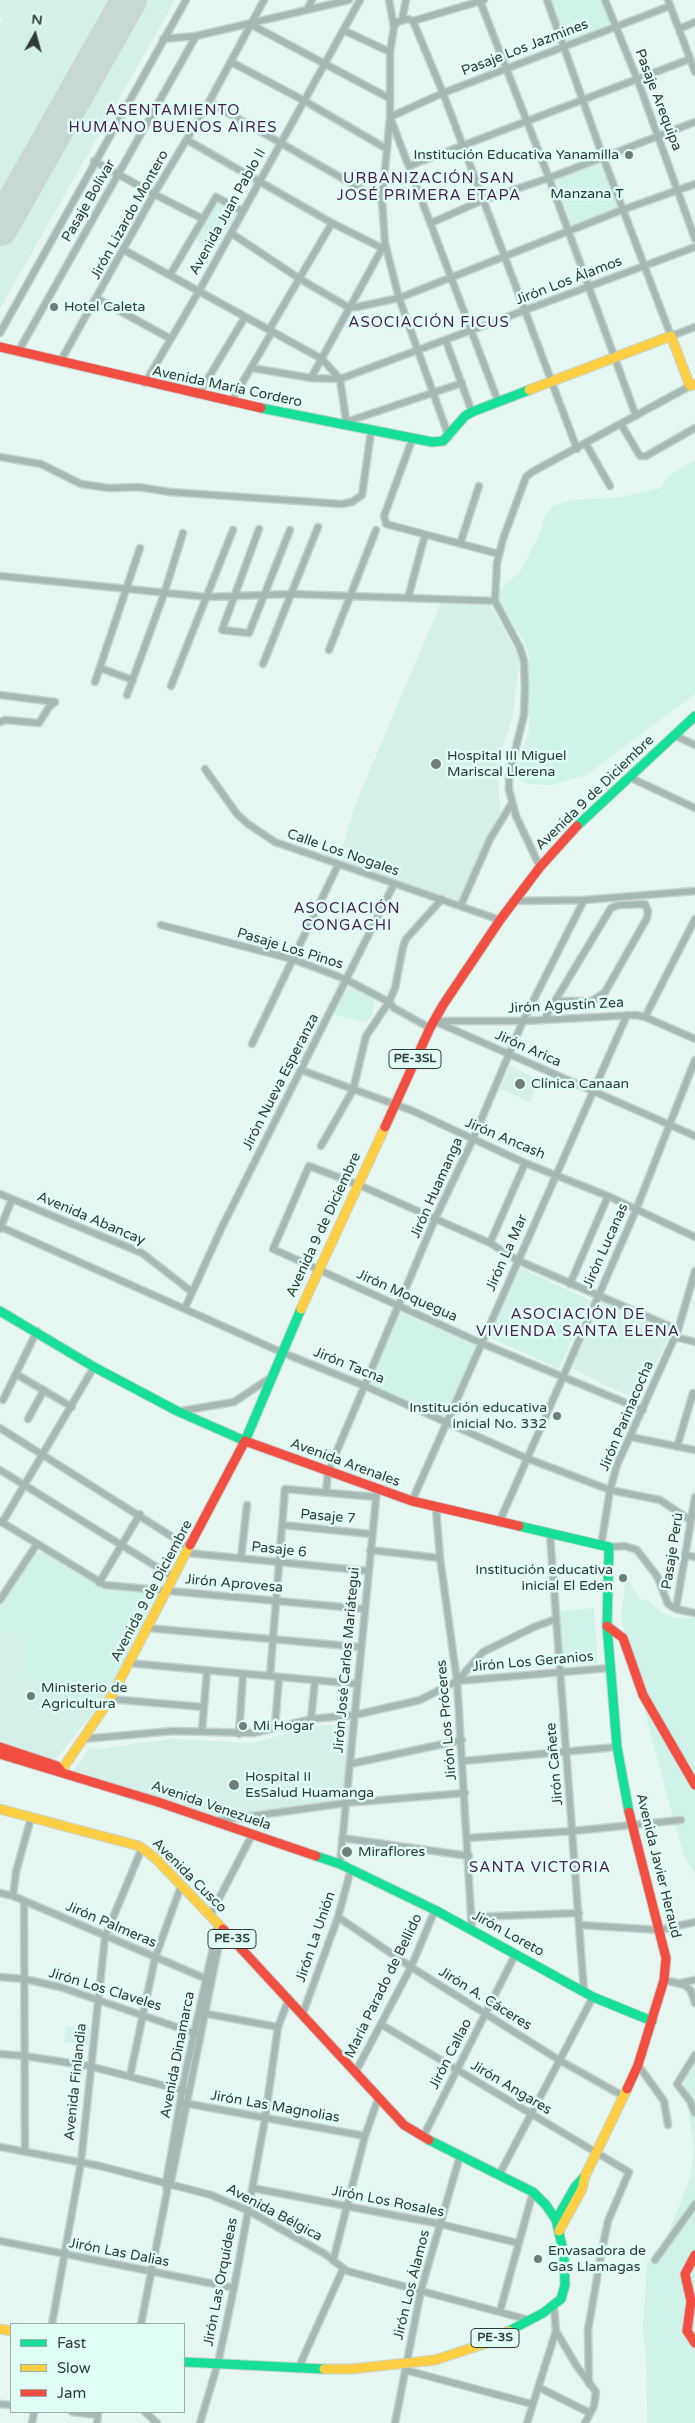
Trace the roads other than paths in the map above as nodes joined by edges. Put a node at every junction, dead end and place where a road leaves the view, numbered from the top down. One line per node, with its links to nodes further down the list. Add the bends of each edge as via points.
1 (186, 0): 24 (street)
2 (264, 0): 18 (street, Jirón Lizardo Montero)
3 (312, 0): 14 (street)
4 (349, 0): 14 (street)
5 (360, 0): 22 (street, Avenida Juan Pablo II)
6 (389, 0): 19 (street)
7 (406, 0): 15 (street)
8 (458, 0): 13 (street)
9 (482, 0): 13 (street); 30 (street)
10 (547, 0): 25 (street)
11 (605, 0): 20 (street, Pasaje Arequipa)
12 (669, 3): 20 (street, Pasaje Los Jazmines); 21 (street)
13 (458, 8): 16 (street)
14 (307, 10): 18 (street)
15 (402, 20): 16 (street); 19 (street)
16 (413, 21): 33 (street)
17 (695, 22): 21 (street)
18 (250, 24): 23 (street); 28 (street, Jirón Lizardo Montero); 29 (street)
19 (394, 26): 26 (street)
20 (615, 26): 25 (street, Pasaje Los Jazmines); 32 (street, Pasaje Arequipa)
21 (679, 29): 27 (street)
22 (343, 30): 26 (street); 29 (street, Avenida Juan Pablo II)
23 (196, 36): 24 (street); 49 (street, Pasaje Bolívar)
24 (162, 39): 47 (street)
25 (564, 47): 30 (street, Pasaje Los Jazmines); 35 (street)
26 (390, 52): 34 (street)
27 (690, 59): 31 (street); 32 (street)
28 (231, 62): 36 (street); 37 (street, Jirón Lizardo Montero)
29 (324, 62): 34 (street); 36 (street, Avenida Juan Pablo II)
30 (507, 70): 33 (street, Pasaje Los Jazmines); 39 (street)
31 (695, 72)
32 (638, 81): 35 (street); 41 (street, Pasaje Arequipa)
33 (443, 93): 38 (street, Pasaje Los Jazmines); 44 (street)
34 (389, 98): 38 (street)
35 (582, 99): 39 (street); 46 (street)
36 (303, 100): 43 (street, Avenida Juan Pablo II); 45 (street)
37 (209, 102): 42 (street, Jirón Lizardo Montero); 43 (street)
38 (390, 117): 45 (street); 48 (street)
39 (527, 120): 44 (street); 50 (street)
40 (695, 122): 41 (street)
41 (658, 136): 46 (street); 53 (street, Pasaje Arequipa)
42 (187, 140): 51 (street); 54 (street, Jirón Lizardo Montero)
43 (280, 142): 51 (street, Avenida Juan Pablo II); 56 (street)
44 (462, 144): 48 (street); 55 (street)
45 (387, 149): 56 (street)
46 (603, 157): 50 (street); 57 (street)
47 (94, 161): 49 (street); 83 (street)
48 (409, 166): 61 (street)
49 (119, 174): 54 (street); 89 (street, Pasaje Bolívar)
50 (549, 178): 55 (street); 62 (street)
51 (259, 180): 58 (street, Avenida Juan Pablo II); 60 (street)
52 (695, 184): 53 (street)
53 (678, 190): 57 (street); 64 (street, Pasaje Arequipa)
54 (154, 194): 59 (street); 67 (street, Jirón Lizardo Montero)
55 (483, 200): 61 (street); 68 (street)
56 (382, 201): 65 (street)
57 (622, 210): 62 (street); 69 (street)
58 (242, 212): 59 (street, via 216,197); 63 (street, Avenida Juan Pablo II)
59 (203, 218): 70 (street)
60 (332, 223): 65 (street); 72 (street)
61 (431, 223): 71 (street)
62 (570, 232): 68 (street); 73 (street)
63 (230, 233): 72 (street); 74 (street, Avenida Juan Pablo II)
64 (695, 239)
65 (383, 246): 75 (street); 77 (street)
66 (695, 247): 69 (street, Jirón Los Álamos)
67 (124, 250): 70 (street); 76 (street, Jirón Lizardo Montero)
68 (505, 257): 71 (street); 78 (street)
69 (644, 266): 73 (street, Jirón Los Álamos); 84 (street)
70 (170, 275): 74 (street)
71 (451, 277): 75 (street); 81 (street)
72 (300, 279): 77 (street); 82 (street)
73 (589, 288): 78 (street, Jirón Los Álamos); 90 (street)
74 (199, 291): 79 (street); 85 (street, Avenida Juan Pablo II)
75 (399, 298): 77 (street); 88 (street)
76 (98, 299): 85 (street); 92 (street, Jirón Lizardo Montero)
77 (348, 307): 91 (street)
78 (525, 311): 81 (street, Jirón Los Álamos); 96 (street)
79 (245, 317): 82 (street); 101 (street)
80 (695, 327): 84 (street)
81 (471, 330): 86 (street, Jirón Los Álamos); 102 (street)
82 (270, 331): 91 (street); 93 (street)
83 (0, 333)
84 (671, 336): 90 (main road); 99 (main road)
85 (171, 339): 97 (street, Avenida Juan Pablo II)
86 (446, 341): 88 (street, Jirón Los Álamos); 98 (street)
87 (0, 346): 89 (main road, Avenida María Cordero)
88 (416, 351): 95 (street, Jirón Los Álamos); 100 (street)
89 (18, 352): 92 (main road, Avenida María Cordero)
90 (613, 356): 96 (main road); 105 (street)
91 (322, 359): 94 (street); 95 (street)
92 (60, 362): 97 (main road, Avenida María Cordero)
93 (252, 368): 94 (street); 103 (street)
94 (311, 378): 95 (street)
95 (340, 379): 106 (street)
96 (551, 380): 102 (main road); 113 (street)
97 (145, 383): 101 (main road, Avenida María Cordero)
98 (462, 383): 100 (street); 104 (street)
99 (693, 385): 105 (street)
100 (432, 392): 106 (street); 110 (street)
101 (198, 395): 103 (main road, Avenida María Cordero)
102 (498, 401): 104 (main road)
103 (231, 402): 106 (main road, Avenida María Cordero)
104 (472, 412): 110 (main road)
105 (636, 416): 107 (street)
106 (346, 424): 109 (main road, Avenida María Cordero)
107 (622, 424): 108 (street, via 640,456 646,456); 112 (street)
108 (695, 428)
109 (371, 432): 111 (main road, Avenida María Cordero); 114 (street, via 362,494 352,502 342,504 138,487 109,488 82,484 41,464)
110 (449, 437): 111 (main road, Avenida María Cordero, via 443,441)
111 (412, 440): 123 (street, via 384,521)
112 (586, 444): 113 (street); 116 (street)
113 (577, 449): 126 (street, via 526,477)
114 (0, 457)
115 (479, 486): 124 (street)
116 (610, 486)
117 (318, 527): 130 (street)
118 (259, 529): 134 (street)
119 (233, 530): 133 (street)
120 (290, 530): 131 (street)
121 (376, 530): 132 (street)
122 (183, 532): 129 (street)
123 (425, 535): 124 (street); 135 (street)
124 (460, 544): 126 (street)
125 (140, 548): 128 (street)
126 (499, 554): 136 (street)
127 (0, 576): 128 (street)
128 (126, 589): 129 (street); 139 (street)
129 (164, 594): 133 (street); 140 (street)
130 (291, 594): 131 (street); 132 (street); 138 (street)
131 (263, 595): 134 (street); 134 (street, via 249,633 222,630)
132 (350, 596): 135 (street); 137 (street)
133 (207, 597): 134 (street); 142 (street)
134 (235, 597)
135 (408, 598): 136 (street)
136 (495, 601): 151 (street, via 524,661 524,715 509,775)
137 (329, 650)
138 (263, 664)
139 (100, 668): 140 (street); 141 (street)
140 (133, 680): 144 (street)
141 (95, 682)
142 (171, 686)
143 (0, 695): 146 (street, via 55,702 39,723)
144 (128, 695)
145 (695, 716): 147 (main road, PE-3SL)
146 (0, 722)
147 (674, 735): 148 (street); 150 (main road, Avenida 9 de Diciembre / PE-3SL)
148 (695, 745)
149 (205, 769): 153 (street, Calle Los Nogales, via 237,814 254,829 275,842)
150 (629, 777): 152 (street); 154 (main road, Avenida 9 de Diciembre / PE-3SL, via 569,834)
151 (512, 803): 154 (street, via 524,837); 160 (street, via 490,839)
152 (695, 808)
153 (338, 864): 155 (street, Calle Los Nogales); 164 (street)
154 (540, 867): 159 (main road, Avenida 9 de Diciembre / PE-3SL)
155 (394, 884): 157 (street, Calle Los Nogales); 165 (street, Jirón Nueva Esperanza)
156 (695, 892): 158 (street)
157 (442, 899): 160 (street, Calle Los Nogales); 167 (street, via 406,939)
158 (584, 900): 159 (street); 171 (street, Jirón Huamanga)
159 (513, 901): 162 (main road, Avenida 9 de Diciembre / PE-3SL)
160 (461, 904): 162 (street, Calle Los Nogales)
161 (695, 919): 169 (street)
162 (500, 920): 172 (main road, Avenida 9 de Diciembre / PE-3SL)
163 (161, 925): 164 (street, Pasaje Los Pinos)
164 (292, 960): 165 (street, Pasaje Los Pinos); 174 (street)
165 (345, 979): 167 (street, Pasaje Los Pinos); 177 (street, Jirón Nueva Esperanza)
166 (555, 1001): 166 (street, via 612,908 645,904 647,918 605,992 592,1001); 170 (street)
167 (389, 1002): 172 (street, Pasaje Los Pinos, via 394,1008); 178 (street, via 366,1036)
168 (627, 1015): 169 (street, Jirón Agustín Zea); 170 (street, Jirón Agustín Zea); 179 (street, Jirón La Mar)
169 (645, 1017): 173 (street, Jirón Agustín Zea)
170 (544, 1020): 171 (street, Jirón Agustín Zea)
171 (523, 1021): 172 (street, Jirón Agustín Zea); 175 (street, Jirón Huamanga)
172 (432, 1024): 175 (street, Jirón Arica); 180 (main road, Avenida 9 de Diciembre / PE-3SL)
173 (695, 1039)
174 (252, 1044)
175 (510, 1055): 179 (street, Jirón Arica); 183 (street, Jirón Huamanga)
176 (695, 1060): 181 (street, Jirón Lucanas)
177 (302, 1070): 178 (street, Jirón Ancash); 200 (street, Jirón Nueva Esperanza)
178 (353, 1090): 180 (street, Jirón Ancash); 184 (street)
179 (593, 1091): 181 (street, Jirón Arica); 186 (street, Jirón La Mar)
180 (394, 1104): 183 (street, Jirón Ancash); 187 (main road, Avenida 9 de Diciembre / PE-3SL)
181 (669, 1125): 182 (street, Jirón Arica); 191 (street, Jirón Lucanas)
182 (695, 1136)
183 (472, 1140): 185 (street, Jirón Ancash); 192 (street, Jirón Huamanga)
184 (321, 1146)
185 (525, 1163): 186 (street, Jirón Ancash); 195 (street)
186 (556, 1174): 189 (street, Jirón Ancash); 196 (street, Jirón La Mar)
187 (359, 1185): 192 (street); 197 (main road, Avenida 9 de Diciembre / PE-3SL); 197 (street, Jirón Moquegua, via 309,1166 273,1249)
188 (0, 1194): 190 (street, Avenida Abancay)
189 (608, 1196): 191 (street, Jirón Ancash); 199 (street)
190 (12, 1199): 193 (street); 200 (street, Avenida Abancay, via 142,1253)
191 (636, 1210): 194 (street, Jirón Ancash); 201 (street, Jirón Lucanas)
192 (435, 1219): 195 (street); 202 (street, Jirón Huamanga)
193 (0, 1228): 203 (street, Jirón Tacna)
194 (695, 1238)
195 (490, 1243): 196 (street)
196 (517, 1260): 199 (street); 209 (street, Jirón La Mar)
197 (318, 1269): 202 (street, Jirón Moquegua); 210 (main road, Avenida 9 de Diciembre / PE-3SL)
198 (695, 1270): 205 (street, Jirón Parinacocha)
199 (570, 1284): 201 (street)
200 (192, 1292): 203 (street, Jirón Nueva Esperanza)
201 (597, 1296): 205 (street); 214 (street, Jirón Lucanas)
202 (400, 1306): 209 (street, Jirón Moquegua); 215 (street, Jirón Huamanga)
203 (185, 1308): 210 (street, Jirón Tacna)
204 (0, 1311): 206 (main road, Avenida Arenales)
205 (678, 1330): 207 (street, Jirón Parinacocha)
206 (37, 1331): 211 (main road, Avenida Arenales); 212 (street)
207 (675, 1337): 208 (street); 220 (street, Jirón Parinacocha)
208 (695, 1342)
209 (482, 1343): 214 (street, Jirón Moquegua); 223 (street, Jirón La Mar)
210 (281, 1352): 213 (main road, Avenida 9 de Diciembre / PE-3SL); 215 (street, Jirón Tacna)
211 (94, 1367): 219 (street); 221 (main road, Avenida Arenales)
212 (16, 1374): 216 (street); 218 (street)
213 (271, 1377): 221 (street, via 234,1402); 226 (main road, Avenida 9 de Diciembre / PE-3SL)
214 (562, 1377): 220 (street, Jirón Moquegua); 230 (street, Jirón Lucanas)
215 (365, 1386): 223 (street, Jirón Tacna); 232 (street, Jirón Huamanga)
216 (44, 1390): 219 (street); 222 (street)
217 (693, 1393): 227 (street)
218 (3, 1400)
219 (72, 1407): 229 (street)
220 (643, 1410): 225 (street, Jirón Parinacocha)
221 (177, 1411): 226 (main road, Avenida Arenales)
222 (28, 1419)
223 (446, 1422): 230 (street, Jirón Tacna); 238 (street, Jirón La Mar)
224 (0, 1428): 229 (street)
225 (631, 1437): 227 (street); 234 (street, Jirón Parinacocha, via 617,1465)
226 (245, 1442): 232 (main road, Avenida Arenales); 251 (main road, Avenida 9 de Diciembre)
227 (677, 1447): 228 (street)
228 (695, 1450)
229 (42, 1454): 233 (street); 241 (street)
230 (526, 1458): 234 (street, Jirón Tacna); 243 (street, Jirón Lucanas)
231 (0, 1470): 233 (street)
232 (328, 1472): 235 (street, Jirón Huamanga); 236 (main road, Avenida Arenales)
233 (24, 1485): 244 (street); 249 (street)
234 (610, 1490): 242 (street, Jirón Tacna, via 660,1500); 250 (street, Jirón Parinacocha)
235 (326, 1492): 236 (street); 245 (street, via 285,1489)
236 (376, 1493): 238 (main road, Avenida Arenales); 246 (street, Jirón José Carlos Mariátegui)
237 (695, 1497): 242 (street, Pasaje Perú)
238 (412, 1501): 240 (main road, Avenida Arenales)
239 (247, 1505): 255 (street)
240 (436, 1508): 243 (main road, Avenida Arenales); 256 (street, Jirón Los Próceres)
241 (140, 1514): 249 (street); 251 (street)
242 (690, 1520): 253 (street, Pasaje Perú)
243 (499, 1523): 247 (main road, Avenida Arenales)
244 (1, 1524): 248 (street, Jirón Aprovesa)
245 (282, 1525): 246 (street, Pasaje 7); 257 (street)
246 (371, 1534): 252 (street, Jirón José Carlos Mariátegui)
247 (550, 1535): 250 (main road, Avenida Arenales); 267 (street, Jirón Cañete)
248 (37, 1544): 260 (street, Jirón Aprovesa); 262 (street)
249 (121, 1546): 259 (street); 260 (street)
250 (605, 1546): 265 (street, Avenida Arenales, via 637,1550 657,1576 668,1604); 268 (main road, Avenida Javier Heraud)
251 (189, 1550): 255 (street, Pasaje 6); 259 (main road, Avenida 9 de Diciembre)
252 (370, 1550): 256 (street); 258 (street, Jirón José Carlos Mariátegui)
253 (686, 1555): 254 (street); 265 (street, Pasaje Perú)
254 (695, 1557)
255 (241, 1558): 257 (street, Pasaje 6)
256 (440, 1558): 280 (street, Jirón Los Próceres)
257 (278, 1562): 258 (street, Pasaje 6); 263 (street)
258 (368, 1571): 264 (street, Jirón José Carlos Mariátegui)
259 (173, 1578): 261 (main road, Avenida 9 de Diciembre)
260 (99, 1583): 261 (street, Jirón Aprovesa)
261 (166, 1590): 263 (street, Jirón Aprovesa); 269 (main road, Avenida 9 de Diciembre)
262 (0, 1600)
263 (276, 1600): 264 (street, Jirón Aprovesa); 270 (street)
264 (364, 1609): 271 (street, Jirón José Carlos Mariátegui)
265 (676, 1609): 266 (street)
266 (695, 1613)
267 (556, 1619): 275 (street, Jirón Cañete); 280 (street, via 483,1652)
268 (607, 1626): 273 (main road, Avenida Javier Heraud); 298 (main road, via 623,1638 643,1695)
269 (146, 1628): 270 (street); 272 (main road, Avenida 9 de Diciembre)
270 (272, 1640): 271 (street); 277 (street)
271 (360, 1648): 281 (street, Jirón José Carlos Mariátegui)
272 (128, 1664): 274 (street); 282 (main road, Avenida 9 de Diciembre)
273 (610, 1668): 275 (street, Jirón Los Geranios); 292 (main road, Avenida Javier Heraud)
274 (207, 1671): 276 (street); 283 (street)
275 (560, 1672): 280 (street, Jirón Los Geranios); 293 (street, Jirón Cañete)
276 (243, 1674): 277 (street); 288 (street)
277 (270, 1676): 278 (street)
278 (279, 1677): 279 (street); 286 (street)
279 (314, 1680): 281 (street); 285 (street)
280 (458, 1680): 284 (street, via 420,1700); 290 (street, Jirón Los Próceres)
281 (357, 1684): 284 (street, Jirón José Carlos Mariátegui)
282 (110, 1699): 283 (street); 289 (main road, Avenida 9 de Diciembre)
283 (204, 1706): 287 (street)
284 (355, 1715): 285 (street); 296 (street, Jirón José Carlos Mariátegui)
285 (311, 1719): 286 (street)
286 (275, 1727): 288 (street)
287 (202, 1730): 288 (street); 289 (street)
288 (239, 1734)
289 (83, 1739): 297 (main road, Avenida 9 de Diciembre)
290 (462, 1740): 295 (street, Jirón Los Próceres); 296 (street)
291 (0, 1747): 297 (main road, Avenida Venezuela, via 57,1766)
292 (616, 1747): 293 (street); 305 (main road, Avenida Javier Heraud)
293 (567, 1751): 295 (street); 306 (street, Jirón Cañete)
294 (0, 1754): 297 (main road, Avenida Venezuela, via 53,1772)
295 (463, 1761): 299 (street, Jirón Los Próceres)
296 (350, 1764): 300 (street, Jirón José Carlos Mariátegui)
297 (62, 1771): 304 (main road, Avenida Venezuela)
298 (695, 1784)
299 (465, 1793): 300 (street); 309 (street, Jirón Los Próceres)
300 (346, 1803): 304 (street); 308 (street, Jirón José Carlos Mariátegui)
301 (0, 1810): 302 (main road, Avenida Cusco / PE-3S)
302 (31, 1818): 310 (main road, Avenida Cusco / PE-3S); 316 (street)
303 (681, 1820): 305 (street)
304 (215, 1821): 307 (main road, Avenida Venezuela)
305 (632, 1825): 306 (street); 327 (main road, Avenida Javier Heraud)
306 (573, 1831): 309 (street); 319 (street, Jirón Cañete)
307 (252, 1835): 312 (main road, Avenida Venezuela); 320 (street)
308 (342, 1838): 311 (street); 312 (street, Jirón José Carlos Mariátegui)
309 (468, 1838): 311 (street, Jirón Los Próceres)
310 (142, 1848): 314 (main road, Avenida Cusco / PE-3S); 328 (street, Avenida Finlandia)
311 (469, 1856): 322 (street, Jirón Los Próceres)
312 (340, 1864): 313 (main road, Avenida Venezuela)
313 (351, 1869): 318 (main road, Jirón Loreto); 321 (street, Jirón La Unión)
314 (182, 1886): 320 (main road, Avenida Cusco / PE-3S); 330 (street)
315 (0, 1893): 316 (street, Jirón Palmeras)
316 (13, 1896): 317 (street, Jirón Palmeras)
317 (24, 1901): 328 (street, Jirón Palmeras); 333 (street)
318 (435, 1910): 326 (main road, Jirón Loreto); 331 (street, María Parado de Bellido)
319 (579, 1913): 322 (street); 324 (street, Jirón Cañete)
320 (210, 1916): 325 (main road, Avenida Cusco / PE-3S)
321 (338, 1917): 331 (street, Jirón A. Cáceres); 344 (street, Jirón La Unión)
322 (472, 1917): 326 (street, Jirón Los Próceres)
323 (695, 1922): 327 (street)
324 (579, 1925): 327 (street); 338 (street, Jirón Cañete)
325 (220, 1927): 334 (street, Avenida Dinamarca); 341 (main road, Avenida Cusco / PE-3S)
326 (472, 1930): 329 (main road, Jirón Loreto)
327 (660, 1930): 335 (main road, Avenida Javier Heraud, via 666,1958)
328 (105, 1937): 330 (street, Jirón Palmeras); 340 (street, Avenida Finlandia)
329 (515, 1955): 338 (main road, Jirón Loreto); 346 (street, Jirón Callao)
330 (155, 1958): 334 (street, Jirón Palmeras); 345 (street)
331 (411, 1967): 346 (street, Jirón A. Cáceres); 348 (street, María Parado de Bellido)
332 (0, 1977): 333 (street, Jirón Los Claveles)
333 (24, 1979): 340 (street, Jirón Los Claveles); 353 (street)
334 (208, 1980): 343 (street, Avenida Dinamarca)
335 (664, 1980): 337 (street); 347 (main road, Avenida Javier Heraud)
336 (695, 1980): 337 (street)
337 (681, 1983): 342 (street, via 691,1991)
338 (584, 1992): 339 (main road, Jirón Loreto)
339 (593, 1997): 347 (main road, Jirón Loreto); 354 (street)
340 (97, 1998): 345 (street, Jirón Los Claveles); 356 (street, Avenida Finlandia)
341 (289, 1998): 344 (main road, Avenida Cusco / PE-3S); 349 (street, Jirón Las Orquídeas)
342 (695, 2003)
343 (201, 2013): 349 (street); 350 (street, Avenida Dinamarca)
344 (303, 2013): 358 (main road, Avenida Cusco / PE-3S)
345 (144, 2014): 350 (street, Jirón Los Claveles); 359 (street)
346 (485, 2014): 354 (street, Jirón A. Cáceres); 357 (street, Jirón Callao)
347 (652, 2021): 355 (main road, Avenida Javier Heraud)
348 (382, 2025): 357 (street, Jirón Angares); 358 (street, María Parado de Bellido)
349 (278, 2026): 366 (street, Jirón Las Orquídeas)
350 (197, 2034): 360 (street, Avenida Dinamarca)
351 (0, 2054): 353 (street)
352 (695, 2055): 364 (street, via 677,2084)
353 (25, 2056): 356 (street); 371 (street)
354 (559, 2060): 361 (street, Jirón A. Cáceres); 365 (street)
355 (638, 2065): 361 (main road, Avenida Javier Heraud); 367 (street, via 664,2101)
356 (90, 2066): 359 (street); 374 (street, Avenida Finlandia)
357 (456, 2069): 365 (street, Jirón Angares); 369 (street, Jirón Callao)
358 (355, 2073): 362 (main road, Avenida Cusco / PE-3S)
359 (130, 2076): 360 (street)
360 (186, 2091): 363 (street, Avenida Dinamarca)
361 (623, 2096): 372 (main road, Avenida Javier Heraud)
362 (378, 2099): 368 (street); 369 (main road, Avenida Cusco / PE-3S, via 404,2125)
363 (184, 2103): 366 (street, Jirón Las Magnolias); 377 (street, Avenida Dinamarca)
364 (695, 2113)
365 (531, 2116): 372 (street, Jirón Angares); 375 (street)
366 (265, 2119): 368 (street, Jirón Las Magnolias); 378 (street, Jirón Las Orquídeas)
367 (668, 2125)
368 (365, 2136): 381 (street)
369 (423, 2137): 373 (main road, PE-3S)
370 (0, 2147): 371 (street, Avenida Bélgica)
371 (25, 2151): 374 (street, Avenida Bélgica)
372 (596, 2153): 376 (main road, Avenida Javier Heraud); 407 (street, Jirón Angares, via 629,2172 608,2221 601,2255 588,2330)
373 (460, 2156): 375 (main road, PE-3S); 384 (street, Jirón Los Álamos)
374 (80, 2162): 377 (street, Avenida Bélgica); 388 (street, Avenida Finlandia)
375 (500, 2175): 379 (main road, PE-3S)
376 (585, 2176): 383 (main road, Avenida Javier Heraud); 385 (main road, Avenida Javier Heraud, via 582,2189)
377 (169, 2184): 382 (street, Avenida Bélgica, via 212,2195); 393 (street, Avenida Dinamarca)
378 (252, 2188): 381 (street, Jirón Los Rosales); 382 (street, Jirón Las Orquídeas)
379 (533, 2192): 383 (main road, PE-3S); 387 (street)
380 (695, 2204): 390 (street)
381 (347, 2206): 384 (street, Jirón Los Rosales); 391 (street)
382 (247, 2210): 391 (street, Avenida Bélgica); 394 (street, Jirón Las Orquídeas)
383 (556, 2220): 385 (main road, PE-3S)
384 (440, 2224): 387 (street, Jirón Los Rosales); 395 (street, Jirón Los Álamos)
385 (559, 2231): 396 (main road, PE-3S, via 565,2285 561,2299)
386 (0, 2241): 388 (street, Jirón Las Dalias)
387 (518, 2242): 397 (street)
388 (64, 2255): 393 (street, Jirón Las Dalias); 399 (street, Avenida Finlandia)
389 (695, 2255): 402 (main road, via 685,2274 691,2301 687,2331)
390 (655, 2260)
391 (333, 2261): 392 (street, Avenida Bélgica)
392 (343, 2269): 395 (street, Avenida Bélgica); 406 (street)
393 (152, 2272): 394 (street, Jirón Las Dalias); 400 (street, Avenida Dinamarca)
394 (234, 2288): 404 (street, Jirón Las Orquídeas)
395 (421, 2290): 397 (street, Avenida Bélgica); 405 (street, Jirón Los Álamos)
396 (554, 2306): 398 (main road, PE-3S); 401 (street)
397 (500, 2311): 398 (street, Avenida Bélgica)
398 (529, 2320): 405 (main road, PE-3S, via 484,2344)
399 (52, 2323)
400 (141, 2323)
401 (556, 2331): 407 (street); 408 (street)
402 (695, 2343)
403 (185, 2362): 404 (main road, PE-3S)
404 (218, 2363): 406 (main road, PE-3S); 415 (street, Jirón Las Orquídeas)
405 (405, 2367): 406 (main road, PE-3S); 409 (street); 416 (street, Jirón Los Álamos)
406 (298, 2369)
407 (589, 2384): 412 (street, via 596,2394)
408 (538, 2387): 409 (street); 412 (street)
409 (532, 2404): 417 (street)
410 (98, 2413): 413 (street)
411 (146, 2413): 414 (street)
412 (590, 2413): 418 (street)
413 (97, 2423)
414 (157, 2423)
415 (200, 2423)
416 (395, 2423)
417 (526, 2423)
418 (586, 2423)

